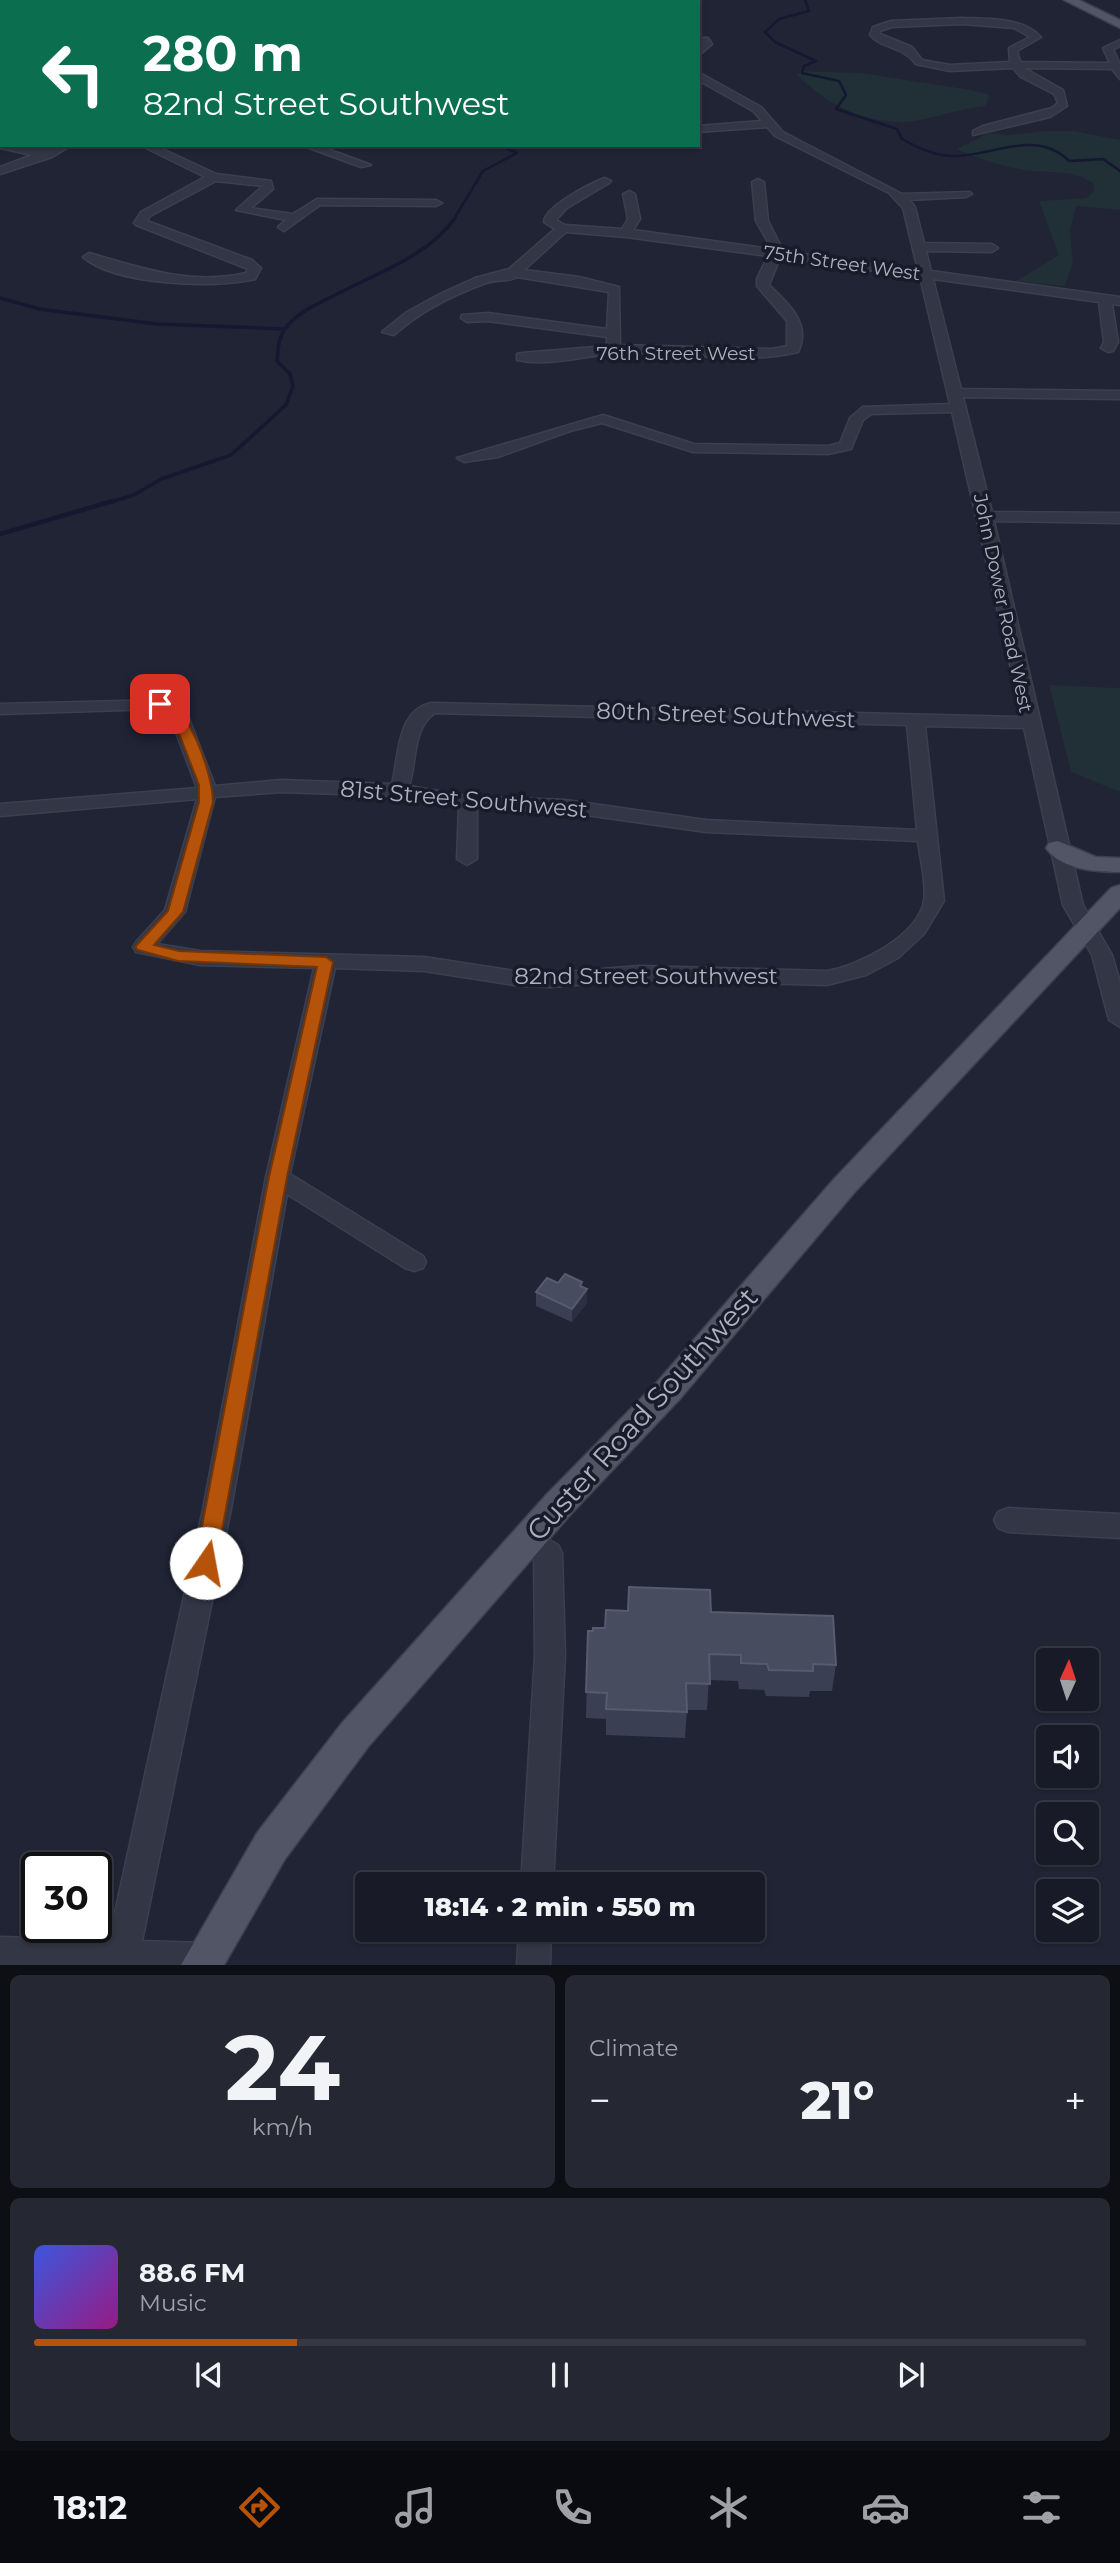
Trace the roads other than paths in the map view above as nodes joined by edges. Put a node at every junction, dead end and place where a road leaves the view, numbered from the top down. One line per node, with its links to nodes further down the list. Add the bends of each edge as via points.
1 (1070, 0): 2 (main road)
2 (1120, 24)
3 (705, 40): 5 (street)
4 (1120, 43): 7 (street, via 1108,47)
5 (700, 51)
6 (1016, 65): 6 (street, via 926,65 909,49 881,40 875,33 883,26 906,22 1015,25 1036,36 1013,49); 7 (street); 11 (street, via 1022,73 1059,92 1063,104 1050,113)
7 (1117, 71)
8 (700, 76): 9 (street, via 757,109)
9 (769, 124): 10 (street); 24 (street, via 793,142)
10 (700, 129)
11 (977, 133)
12 (7, 147): 16 (street)
13 (63, 147): 16 (street)
14 (149, 147): 19 (street)
15 (312, 147): 17 (street)
16 (48, 155): 18 (street)
17 (365, 165)
18 (0, 171)
19 (214, 177): 26 (street, via 267,183 269,187 241,209); 33 (street, via 145,214 140,223 248,263 255,268 251,276 184,279)
20 (605, 181): 28 (street, via 564,202 553,213 550,222)
21 (758, 182): 32 (street, via 761,221)
22 (629, 194): 29 (street, via 634,222)
23 (966, 194): 24 (street)
24 (902, 197): 30 (street, John Dower Road West, via 909,206)
25 (436, 203): 26 (street, via 321,202)
26 (295, 218): 27 (street)
27 (283, 228)
28 (563, 228): 29 (street, 75th Street West); 34 (street)
29 (626, 233): 32 (street, 75th Street West)
30 (919, 247): 31 (street); 35 (street, John Dower Road West)
31 (992, 248)
32 (777, 254): 35 (street, 75th Street West); 42 (street, 76th Street West, via 763,286 790,312 796,343 788,351)
33 (89, 257)
34 (511, 272): 39 (street); 40 (street, via 614,289)
35 (925, 274): 36 (street, 75th Street West); 45 (street, John Dower Road West)
36 (1104, 299): 37 (street, 75th Street West); 41 (street)
37 (1120, 301)
38 (467, 318): 40 (street)
39 (391, 331)
40 (614, 334): 42 (street)
41 (1108, 348)
42 (612, 350): 43 (street, 76th Street West)
43 (522, 356)
44 (1120, 395): 45 (street)
45 (957, 400): 46 (street, via 868,410 857,418 846,446 828,450 693,448 603,419 572,425 498,453); 47 (street, John Dower Road West)
46 (464, 458)
47 (985, 516): 48 (street); 51 (street, John Dower Road West)
48 (1120, 518)
49 (0, 709): 53 (street, via 160,704 179,716)
50 (915, 720): 51 (street, 80th Street Southwest); 52 (street, 80th Street Southwest, via 431,708 415,722); 56 (street)
51 (1030, 723): 57 (street, John Dower Road West)
52 (400, 790): 53 (street, 81st Street Southwest, via 292,786); 54 (street, 81st Street Southwest)
53 (207, 793): 55 (street, 81st Street Southwest); 62 (street, 82nd Street Southwest, via 175,912 143,947 178,956)
54 (468, 802): 56 (street, 81st Street Southwest, via 565,806 706,827); 58 (street)
55 (0, 810)
56 (928, 836): 62 (street, 82nd Street Southwest, via 931,910 881,960 857,973 827,978 639,973 552,980 424,964)
57 (1059, 848): 59 (main road, via 1091,864); 61 (street, John Dower Road West, via 1073,905)
58 (467, 859)
59 (1120, 866)
60 (1120, 893): 61 (main road, Custer Road Southwest)
61 (1087, 930): 63 (street, John Dower Road West, via 1101,955); 68 (main road, Custer Road Southwest, via 844,1186 668,1391)
62 (326, 962): 64 (street)
63 (1120, 1020)
64 (278, 1177): 65 (street); 72 (street, via 217,1509)
65 (414, 1262)
66 (1008, 1520): 67 (street)
67 (1120, 1526)
68 (528, 1540): 69 (street, via 548,1553 550,1573); 73 (main road, Custer Road Southwest, via 355,1735 271,1846)
69 (538, 1872)
70 (534, 1942): 74 (street)
71 (0, 1953): 72 (street)
72 (122, 1956): 73 (street)
73 (202, 1962)
74 (533, 1965)

